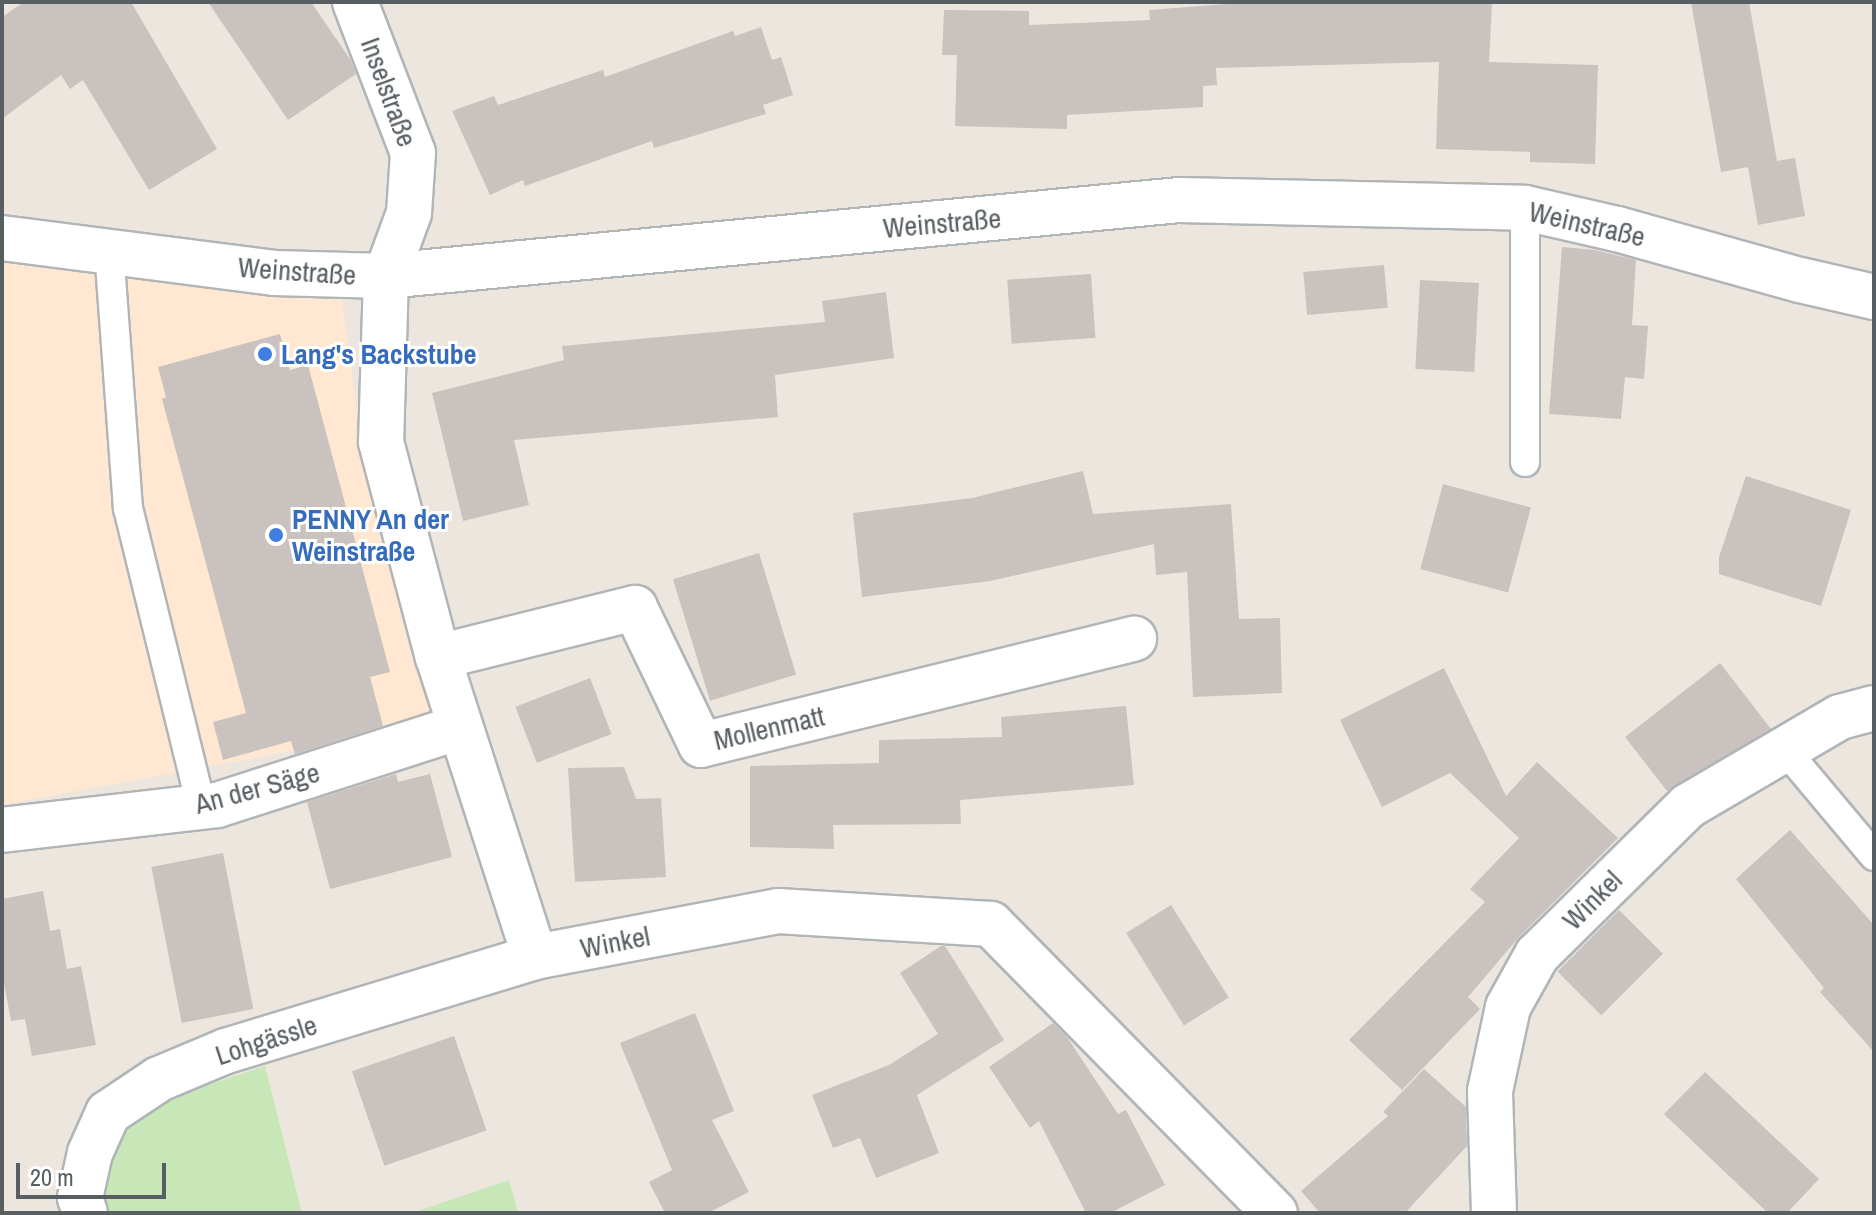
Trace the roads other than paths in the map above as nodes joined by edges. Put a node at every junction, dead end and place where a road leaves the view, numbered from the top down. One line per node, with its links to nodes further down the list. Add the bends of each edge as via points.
1 (355, 2): 5 (street, Inselstraße, via 413,153 409,213)
2 (1525, 208): 5 (street, Weinstraße, via 1180,200); 6 (street, Weinstraße); 7 (lane)
3 (2, 238): 4 (street, Weinstraße)
4 (109, 250): 5 (street, Weinstraße, via 274,273); 13 (lane, via 128,508)
5 (386, 276): 9 (street, via 381,442)
6 (1874, 297)
7 (1525, 462)
8 (1134, 639): 9 (street, Mollenmatt, via 701,745 635,608)
9 (438, 657): 11 (street)
10 (1874, 708): 12 (street, Winkel, via 1840,717)
11 (460, 727): 13 (street, An der Säge); 16 (street)
12 (1786, 751): 15 (lane); 19 (street, Winkel, via 1688,806 1537,955 1508,1007 1490,1091)
13 (201, 806): 14 (street, An der Säge)
14 (2, 830)
15 (1874, 856)
16 (535, 957): 17 (street, Lohgässle, via 226,1051 159,1079 108,1113 90,1153 80,1198); 18 (street, Winkel, via 778,911 991,924)
17 (85, 1213)
18 (1275, 1213)
19 (1494, 1213)

